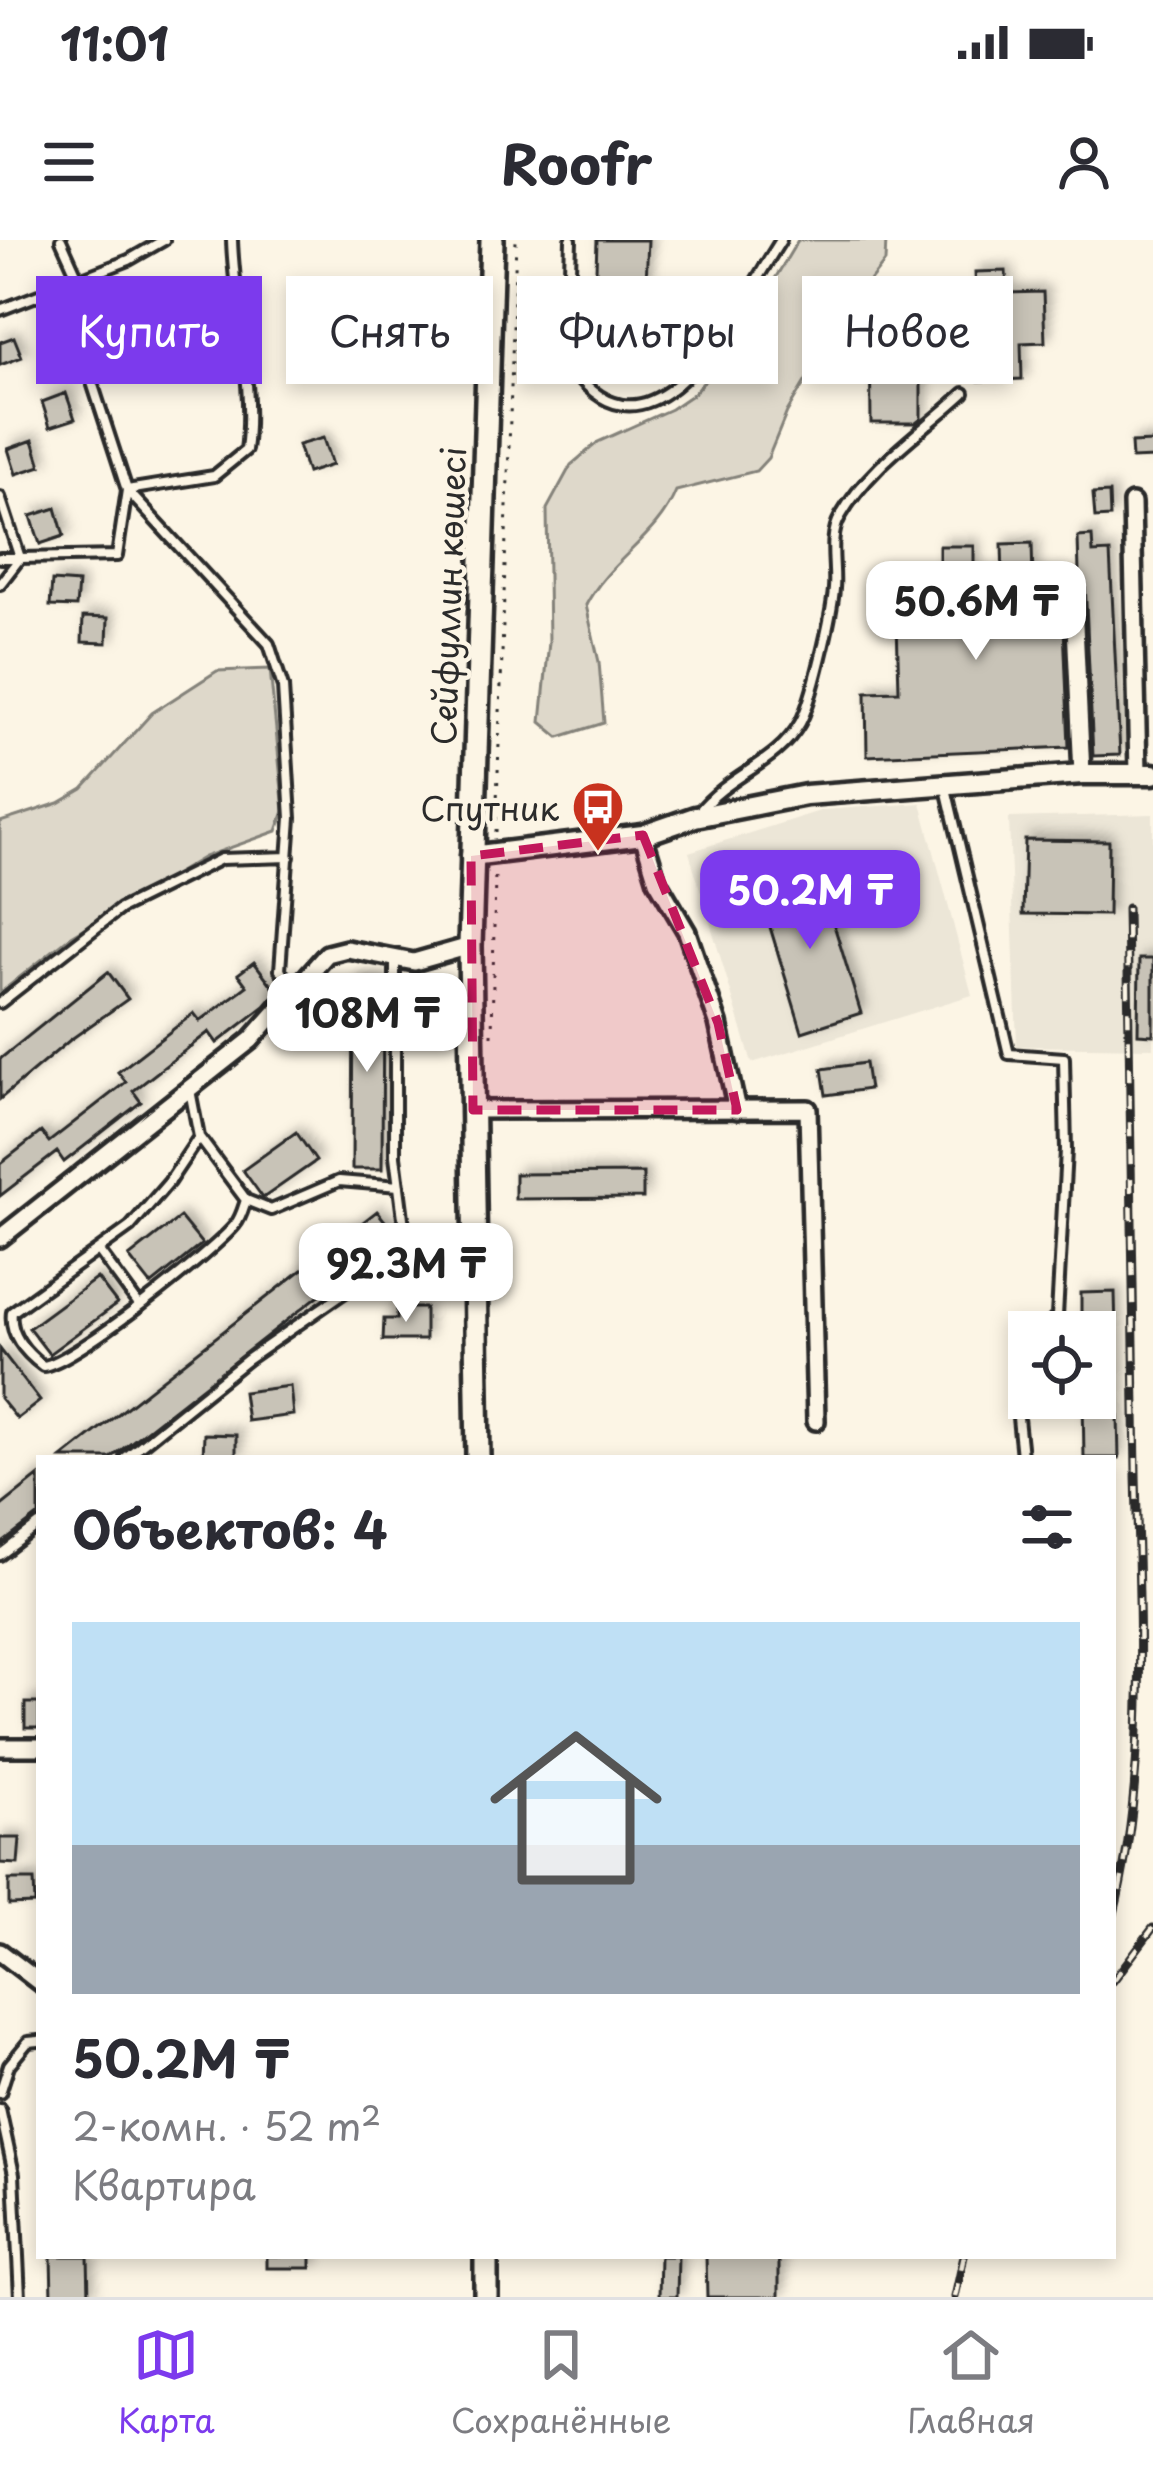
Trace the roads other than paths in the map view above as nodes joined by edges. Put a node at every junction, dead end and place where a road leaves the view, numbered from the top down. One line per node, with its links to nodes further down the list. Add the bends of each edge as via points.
1 (61, 240): 7 (lane)
2 (164, 240): 8 (lane)
3 (232, 240): 13 (lane, via 246,449 214,476)
4 (492, 240): 25 (main road, Сейфуллин көшесі)
5 (571, 240): 6 (lane, via 567,361 598,398 648,404 700,364)
6 (781, 240)
7 (77, 276)
8 (89, 276)
9 (36, 296): 10 (lane)
10 (0, 310)
11 (93, 384): 13 (lane)
12 (964, 393): 23 (lane, via 887,459 838,520 834,589 804,718 783,749 716,790)
13 (127, 490): 17 (lane, via 117,556); 26 (lane, via 269,644 283,687)
14 (0, 497): 17 (lane)
15 (1132, 502): 21 (street)
16 (0, 558): 17 (lane)
17 (20, 558): 19 (lane)
18 (1073, 583): 20 (street)
19 (0, 584)
20 (1082, 773): 21 (street); 22 (street)
21 (1146, 773)
22 (945, 782): 23 (street, via 806,795); 42 (lane, via 1009,1054 1064,1058)
23 (695, 817): 24 (street)
24 (644, 835): 25 (street); 32 (street, via 718,1023)
25 (472, 856): 27 (main road, Сейфуллин көшесі)
26 (289, 857): 29 (lane, via 280,970); 30 (lane, via 221,859 120,909)
27 (470, 946): 28 (street, via 425,961); 33 (main road, Сейфуллин көшесі)
28 (395, 958): 29 (street, via 327,953); 35 (lane)
29 (293, 989): 31 (street, via 251,1040)
30 (0, 1003)
31 (190, 1088): 34 (lane); 37 (street)
32 (737, 1110): 33 (street); 44 (street, via 808,1109)
33 (473, 1111): 39 (main road, Сейфуллин көшесі)
34 (199, 1137): 36 (lane); 40 (lane, via 170,1182)
35 (399, 1186): 36 (lane, via 340,1181 271,1210); 38 (lane)
36 (246, 1199): 41 (lane, via 232,1229)
37 (0, 1238)
38 (407, 1249): 39 (lane); 45 (lane)
39 (475, 1249): 46 (main road, Сейфуллин көшесі)
40 (99, 1250): 41 (lane); 41 (lane, via 12,1312 30,1356 54,1365)
41 (138, 1304)
42 (1057, 1311)
43 (1020, 1419): 47 (lane)
44 (816, 1421)
45 (129, 1455)
46 (478, 1455)
47 (1022, 1455)
48 (36, 1527): 49 (lane)
49 (0, 1555)
50 (0, 1747): 51 (street)
51 (36, 1747)
52 (0, 1952): 53 (street)
53 (8, 1965): 54 (street)
54 (36, 1980)
55 (36, 2041): 56 (lane, via 10,2066)
56 (0, 2093)
57 (0, 2109): 59 (lane, via 14,2174)
58 (485, 2259): 60 (main road)
59 (20, 2297)
60 (486, 2297)

